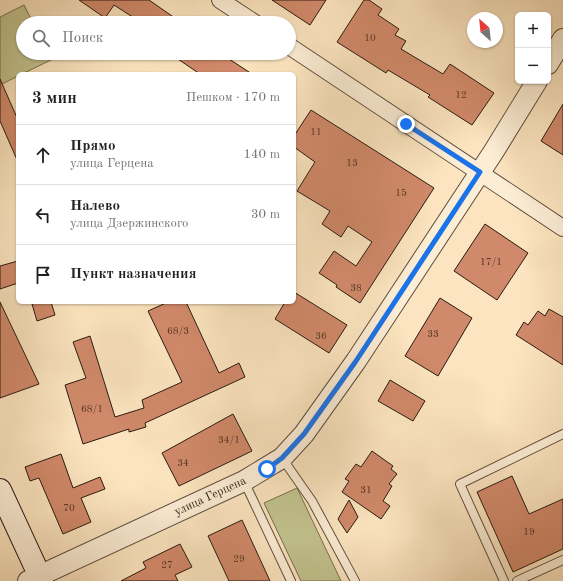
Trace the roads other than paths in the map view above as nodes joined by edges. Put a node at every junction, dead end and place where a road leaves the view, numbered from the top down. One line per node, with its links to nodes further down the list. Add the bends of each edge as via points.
1 (220, 0): 2 (street)
2 (244, 16)
3 (563, 39): 5 (street)
4 (296, 51): 7 (street)
5 (551, 59)
6 (535, 84): 7 (street, улица Герцена)
7 (480, 172): 8 (street); 10 (street, улица Герцена, via 356,361 304,434)
8 (563, 228)
9 (563, 434): 17 (lane, via 460,484)
10 (282, 458): 11 (street, улица Герцена); 16 (lane, via 312,501)
11 (244, 481): 14 (street, улица Герцена); 15 (lane)
12 (0, 490): 14 (main road)
13 (563, 560): 18 (lane)
14 (37, 579)
15 (291, 581)
16 (355, 581)
17 (504, 581)
18 (517, 581)

